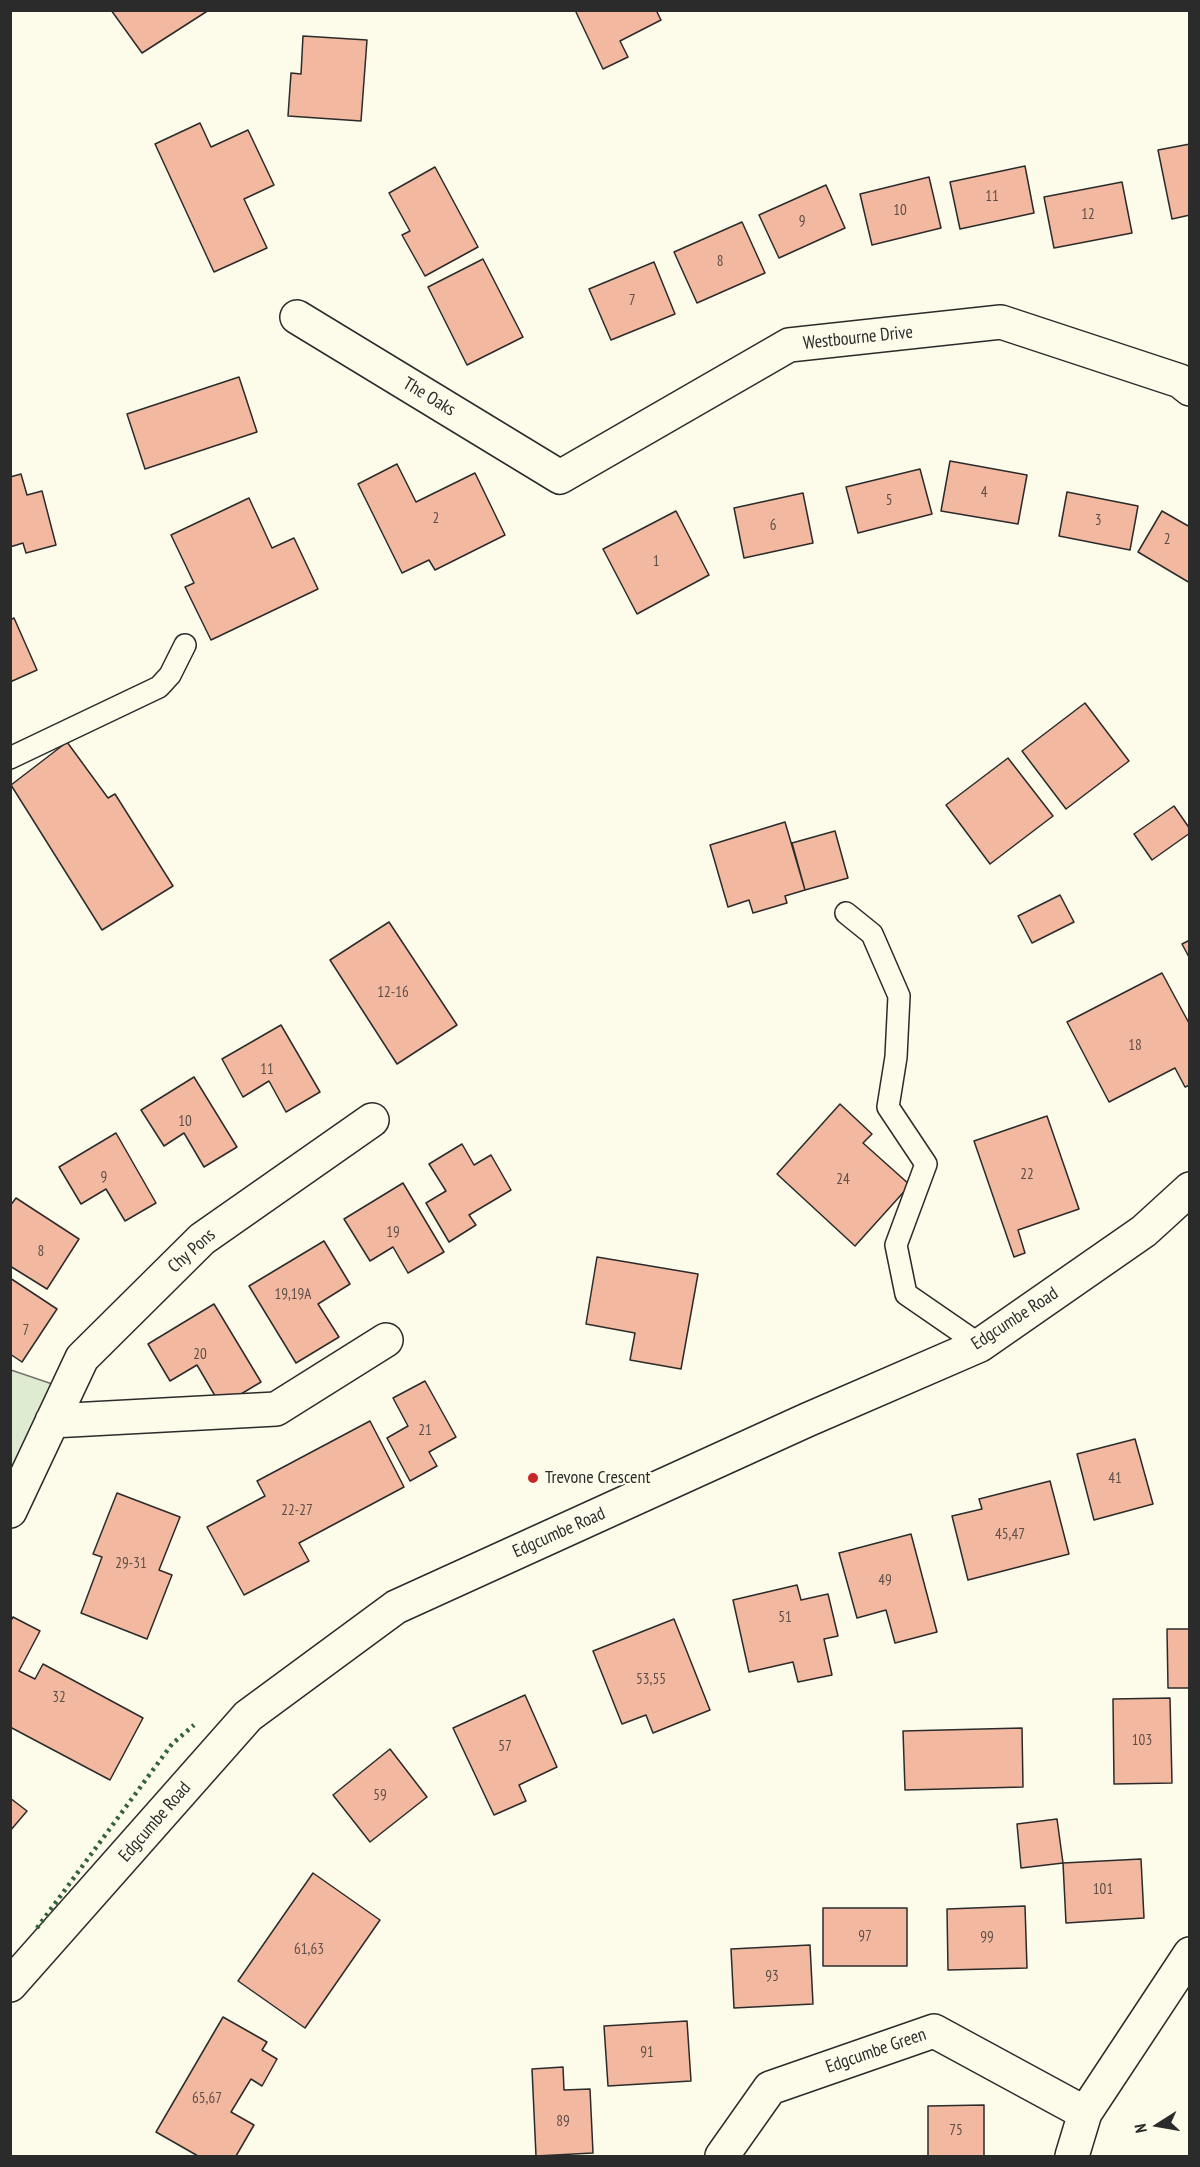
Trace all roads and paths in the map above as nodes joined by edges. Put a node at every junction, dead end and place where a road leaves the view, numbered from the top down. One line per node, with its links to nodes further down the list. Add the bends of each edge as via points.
1 (297, 317): 3 (street, The Oaks)
2 (1186, 380): 3 (street, Westbourne Drive, via 1001,322 789,345)
3 (560, 477)
4 (185, 645): 5 (lane, via 170,675 159,687)
5 (10, 758)
6 (846, 913): 10 (lane, via 872,934 899,996 896,1057 888,1107 926,1164 896,1245 906,1294)
7 (372, 1120): 11 (street, Chy Pons, via 202,1239 82,1358)
8 (1190, 1190): 10 (street, Edgcumbe Road, via 1144,1231)
9 (386, 1340): 11 (street, via 276,1409)
10 (980, 1345): 14 (street, Edgcumbe Road, via 396,1607 248,1716)
11 (52, 1421): 12 (street, Chy Pons)
12 (10, 1511)
13 (1190, 1954): 15 (street)
14 (10, 1985)
15 (1085, 2113): 16 (street, Edgcumbe Green, via 934,2031 770,2088); 17 (street)
16 (722, 2157)
17 (1072, 2157)

